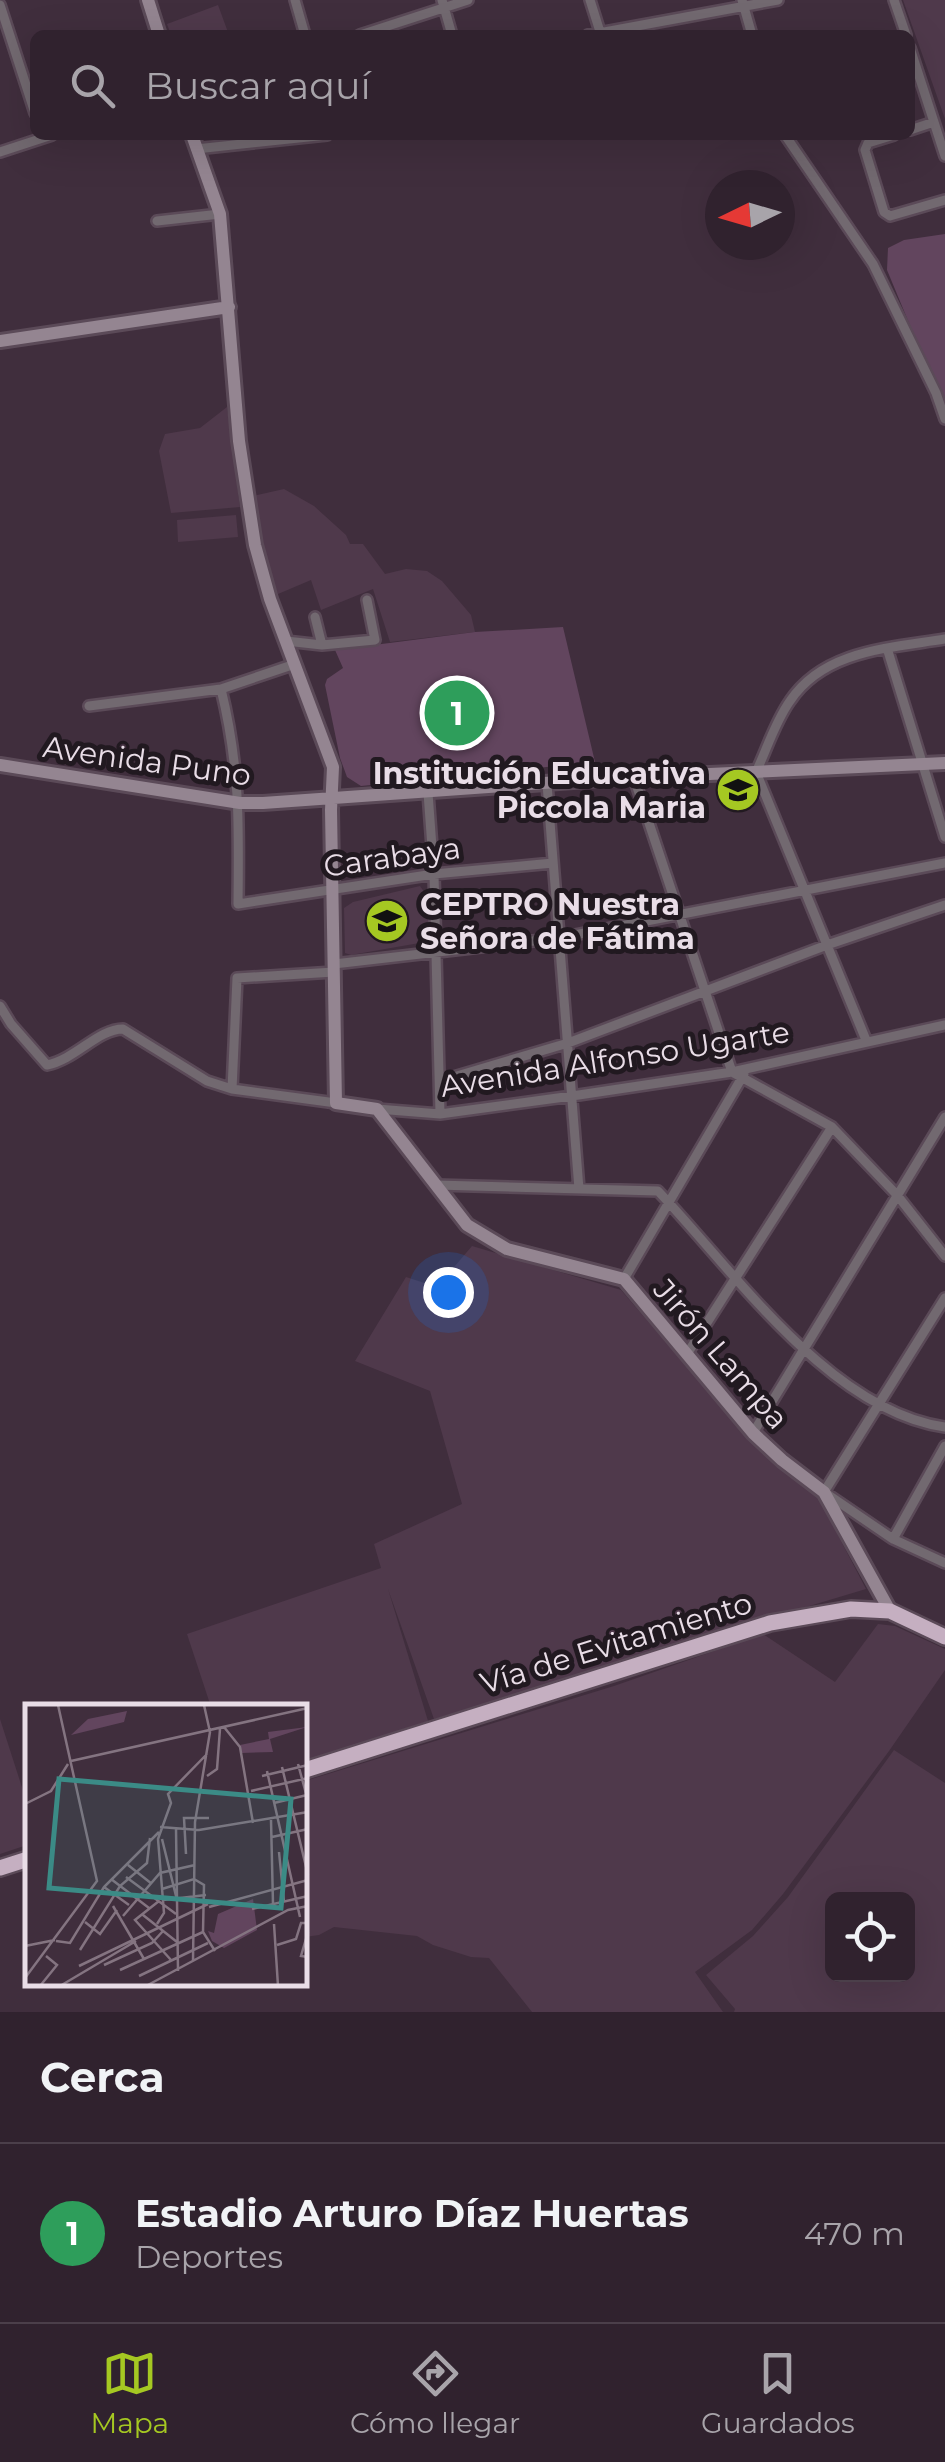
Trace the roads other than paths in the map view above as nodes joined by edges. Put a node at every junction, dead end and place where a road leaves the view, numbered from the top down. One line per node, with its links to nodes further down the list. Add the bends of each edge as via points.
1 (14, 0): 10 (street)
2 (148, 0): 11 (street)
3 (294, 0): 12 (street)
4 (468, 0): 9 (street)
5 (590, 0): 15 (street)
6 (778, 0): 8 (street)
7 (894, 0): 18 (street)
8 (743, 3): 16 (street); 17 (street)
9 (443, 4): 13 (street); 14 (street)
10 (0, 5): 20 (street)
11 (157, 30)
12 (304, 30)
13 (373, 30)
14 (451, 30)
15 (600, 30)
16 (619, 30)
17 (751, 30)
18 (904, 30)
19 (915, 75): 21 (street)
20 (30, 98)
21 (934, 122): 22 (street); 29 (street)
22 (915, 128)
23 (34, 140): 28 (street)
24 (232, 140): 27 (street)
25 (789, 140): 35 (street, via 873,264)
26 (880, 140): 30 (street, via 865,150 884,212 890,216)
27 (194, 142): 31 (street)
28 (0, 152)
29 (945, 156)
30 (945, 200)
31 (220, 214): 32 (street); 33 (street)
32 (157, 221)
33 (229, 306): 34 (street); 39 (street, via 238,441 255,545)
34 (0, 340)
35 (945, 420)
36 (367, 600): 40 (street, via 375,640)
37 (314, 617): 40 (street)
38 (945, 639): 41 (street)
39 (286, 641): 40 (street); 42 (street)
40 (322, 644)
41 (887, 648): 46 (street); 48 (street, via 842,659 804,682)
42 (295, 664): 43 (street); 52 (street, via 334,767)
43 (220, 689): 44 (street); 53 (street)
44 (88, 706)
45 (945, 763): 46 (street, Avenida Puno)
46 (922, 764): 48 (street, Avenida Puno); 54 (street)
47 (0, 765): 53 (street, Avenida Puno)
48 (756, 772): 49 (street, Avenida Puno); 58 (street)
49 (634, 778): 50 (street, Avenida Puno); 61 (street)
50 (547, 784): 51 (street, Avenida Puno); 56 (street)
51 (428, 793): 52 (street, Avenida Puno); 57 (street)
52 (333, 801): 53 (street, Avenida Puno); 59 (street)
53 (240, 803): 59 (street, Carabaya, via 238,904)
54 (945, 837)
55 (945, 862): 58 (street)
56 (553, 863): 57 (street, Carabaya); 62 (street)
57 (434, 874): 59 (street, Carabaya); 64 (street)
58 (804, 889): 61 (street); 63 (street)
59 (332, 892): 65 (street)
60 (945, 905): 63 (street)
61 (680, 914): 62 (street); 66 (street)
62 (560, 938): 64 (street); 70 (street)
63 (827, 945): 66 (street); 69 (street)
64 (436, 952): 65 (street); 72 (street)
65 (334, 968): 73 (street, via 237,978); 75 (street)
66 (705, 991): 70 (street); 71 (street)
67 (0, 1006): 73 (street, Avenida Alfonso Ugarte, via 47,1065 123,1028 207,1081)
68 (945, 1025): 69 (street, Avenida Alfonso Ugarte)
69 (866, 1040): 71 (street, Avenida Alfonso Ugarte)
70 (568, 1043): 72 (street); 74 (street)
71 (737, 1075): 74 (street, Avenida Alfonso Ugarte); 79 (street); 83 (street)
72 (440, 1081): 77 (street)
73 (232, 1089): 75 (street, Avenida Alfonso Ugarte)
74 (572, 1096): 77 (street, Avenida Alfonso Ugarte); 81 (street)
75 (336, 1103): 76 (street, Avenida Alfonso Ugarte)
76 (377, 1109): 77 (street, Avenida Alfonso Ugarte); 80 (street, Jirón Lampa)
77 (440, 1114)
78 (945, 1117): 82 (street)
79 (832, 1127): 82 (street); 85 (street)
80 (436, 1185): 81 (street); 86 (street, Jirón Lampa, via 467,1225 507,1250)
81 (578, 1189): 83 (street, via 658,1191)
82 (898, 1195): 84 (street); 88 (street)
83 (669, 1202): 85 (street); 86 (street)
84 (945, 1256)
85 (736, 1276): 88 (street); 89 (street)
86 (624, 1279): 89 (street, Jirón Lampa)
87 (945, 1298): 90 (street)
88 (803, 1350): 90 (street); 92 (street)
89 (686, 1354): 92 (street, Jirón Lampa)
90 (878, 1405): 91 (street); 94 (street)
91 (945, 1427)
92 (753, 1433): 94 (street, Jirón Lampa)
93 (945, 1446): 95 (street)
94 (824, 1492): 95 (street, Jirón Lampa); 97 (street)
95 (893, 1539): 96 (street, Jirón Lampa)
96 (945, 1563)
97 (890, 1611): 98 (highway, Vía de Evitamiento); 99 (highway, Vía de Evitamiento, via 852,1609 770,1623)
98 (945, 1636)
99 (308, 1769)
100 (25, 1861): 101 (highway)
101 (0, 1868)

